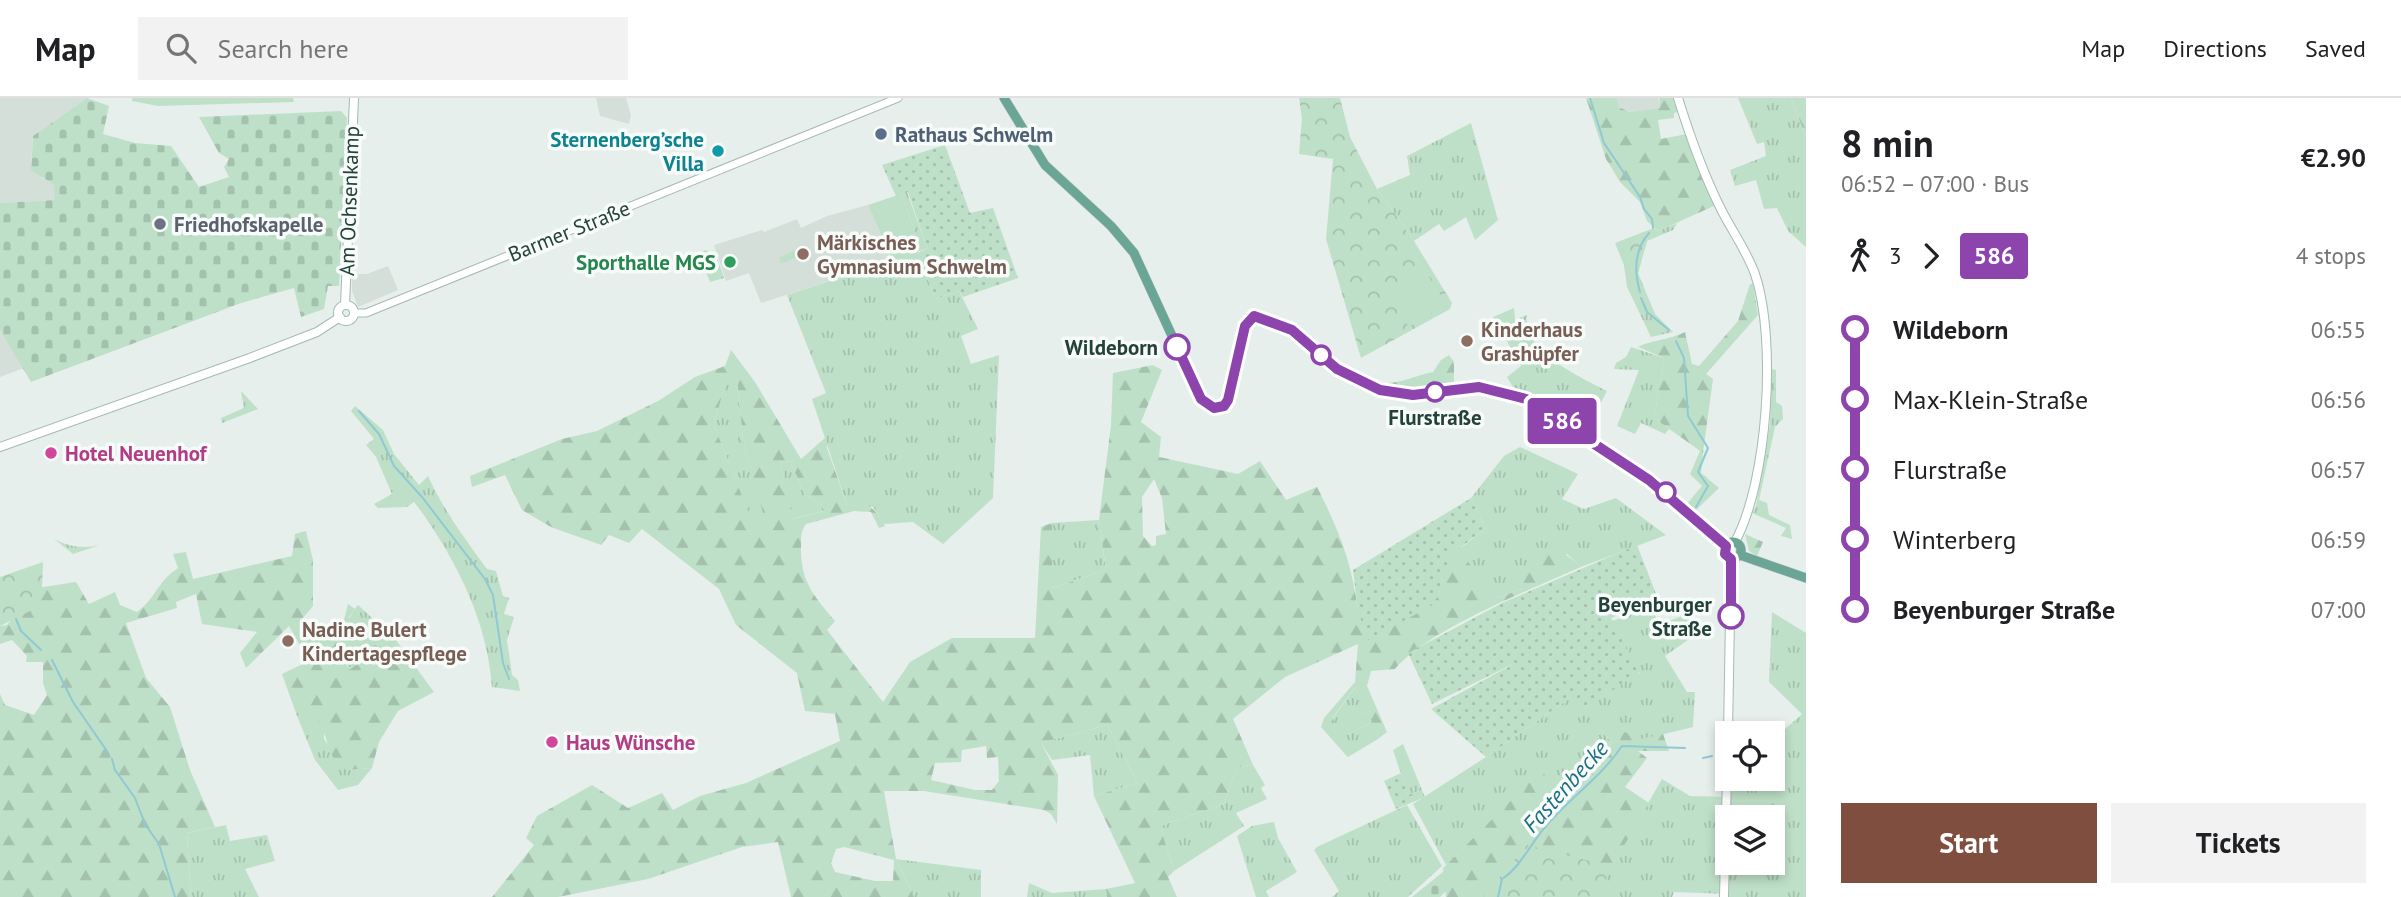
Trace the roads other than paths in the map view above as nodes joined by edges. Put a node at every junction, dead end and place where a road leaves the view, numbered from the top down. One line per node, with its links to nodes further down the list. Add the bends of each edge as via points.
1 (354, 98): 5 (main road, Am Ochsenkamp)
2 (898, 98): 6 (street, Barmer Straße, via 450,280 366,313)
3 (1004, 98): 10 (main road, via 1045,165 1134,253 1200,395 1211,407 1221,408 1228,400 1250,317 1265,319 1292,330 1337,369 1380,390 1413,395 1479,387 1526,399 1649,480)
4 (1678, 98): 9 (main road, via 1716,200 1755,272 1763,310 1766,422 1751,500)
5 (345, 305): 6 (main road); 7 (main road, via 339,309)
6 (354, 313): 7 (main road, via 349,320)
7 (340, 317): 8 (main road, via 317,332)
8 (0, 447)
9 (1735, 542): 10 (main road); 11 (main road, via 1741,547)
10 (1726, 546): 11 (main road, via 1725,554)
11 (1736, 557): 12 (main road); 13 (main road)
12 (1806, 578)
13 (1729, 721)
14 (1727, 791): 15 (main road)
15 (1724, 897)

